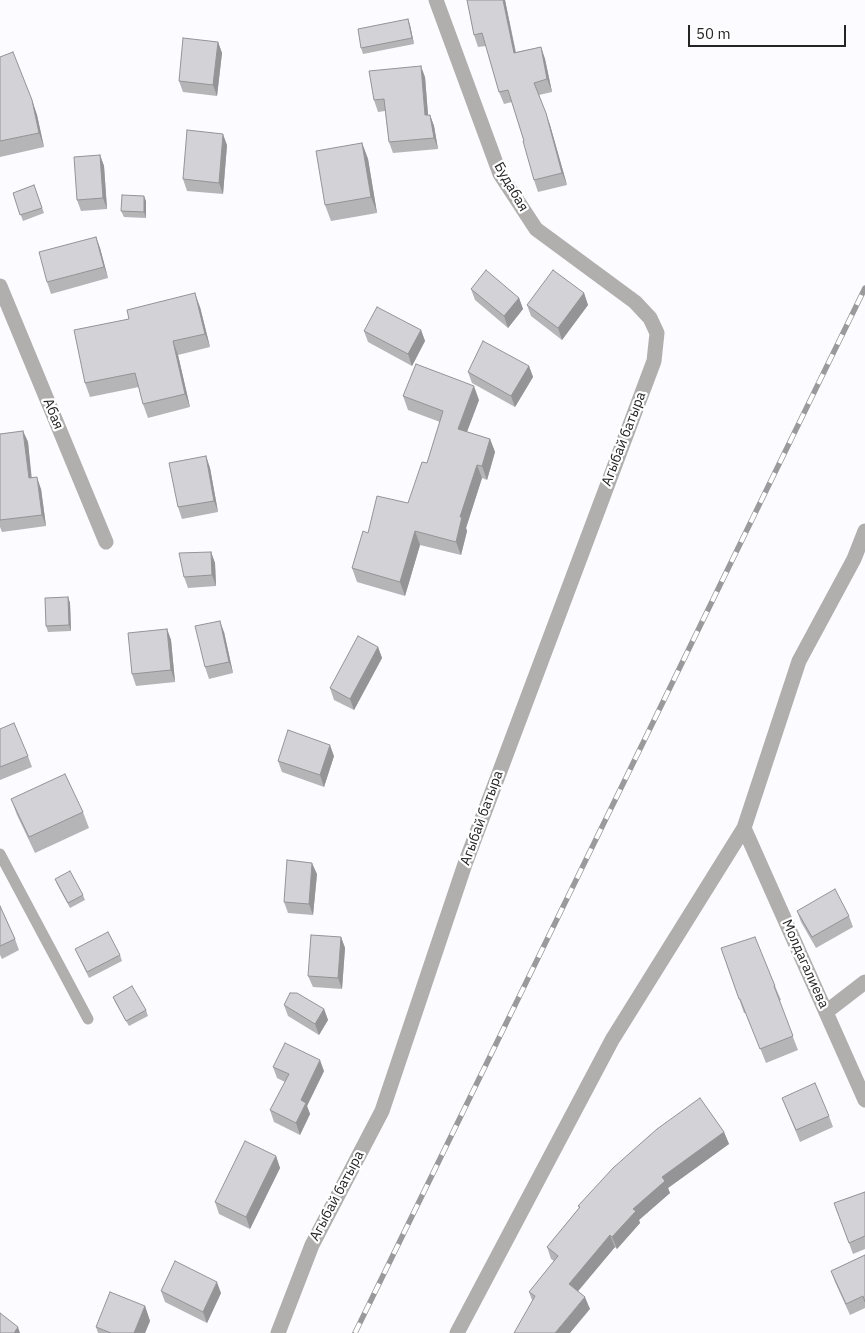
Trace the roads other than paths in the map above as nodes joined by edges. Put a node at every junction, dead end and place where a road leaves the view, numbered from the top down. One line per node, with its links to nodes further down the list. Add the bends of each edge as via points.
1 (436, 0): 3 (street, Будабая, via 500,174 536,228)
2 (0, 286): 5 (street, Абая)
3 (635, 302): 12 (street, Агыбай батыра, via 650,318 657,333 654,361 464,864 382,1111 312,1245)
4 (865, 530): 6 (street, via 854,559 798,661)
5 (106, 542)
6 (744, 828): 9 (street, Молдагалиева); 13 (street, via 612,1040)
7 (0, 854): 10 (lane)
8 (865, 982): 9 (street)
9 (826, 1012): 11 (street, Молдагалиева)
10 (88, 1019)
11 (865, 1100)
12 (278, 1333)
13 (457, 1333)

